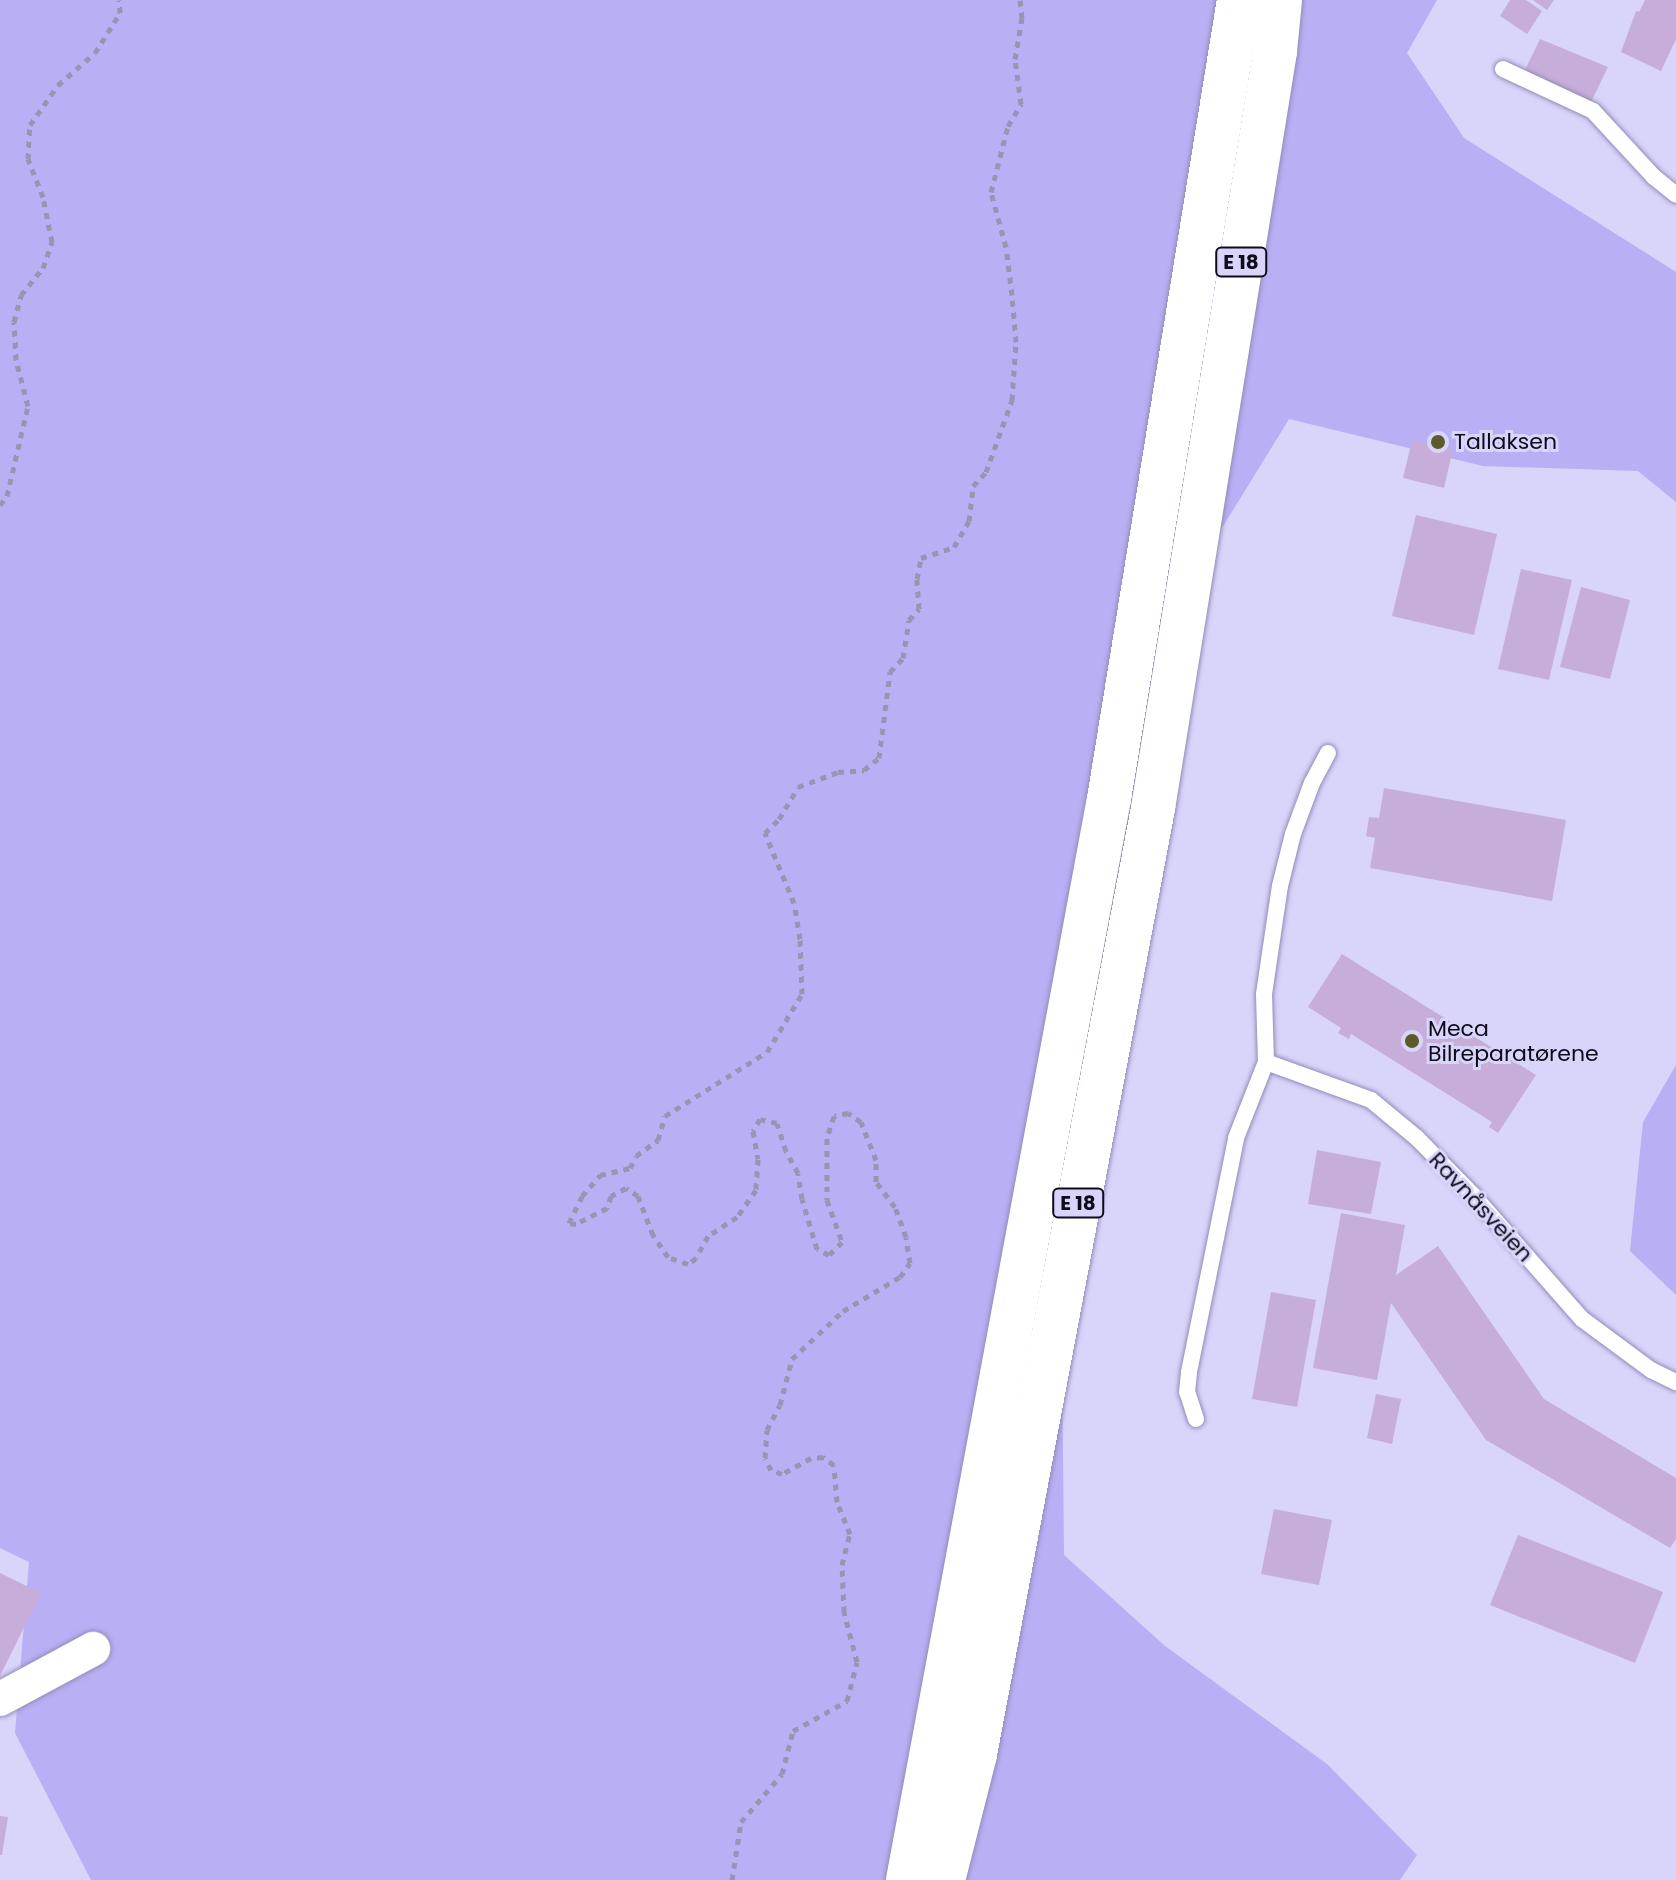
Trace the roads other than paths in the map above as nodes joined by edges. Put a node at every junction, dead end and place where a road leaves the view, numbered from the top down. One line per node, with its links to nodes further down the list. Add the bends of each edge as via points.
1 (1239, 0): 11 (highway, E 18, via 1109,799)
2 (1280, 0): 12 (highway, E 18, via 1153,808 975,1754)
3 (1503, 69): 4 (lane, via 1593,111)
4 (1676, 195)
5 (1328, 753): 6 (lane, via 1293,834 1280,886 1264,994)
6 (1266, 1062): 7 (lane, Ravnåsveien, via 1371,1100 1473,1195 1582,1319); 8 (lane, via 1236,1138 1189,1372 1187,1392)
7 (1676, 1382)
8 (1196, 1419)
9 (93, 1649): 10 (street)
10 (0, 1699)
11 (908, 1880)
12 (943, 1880)

